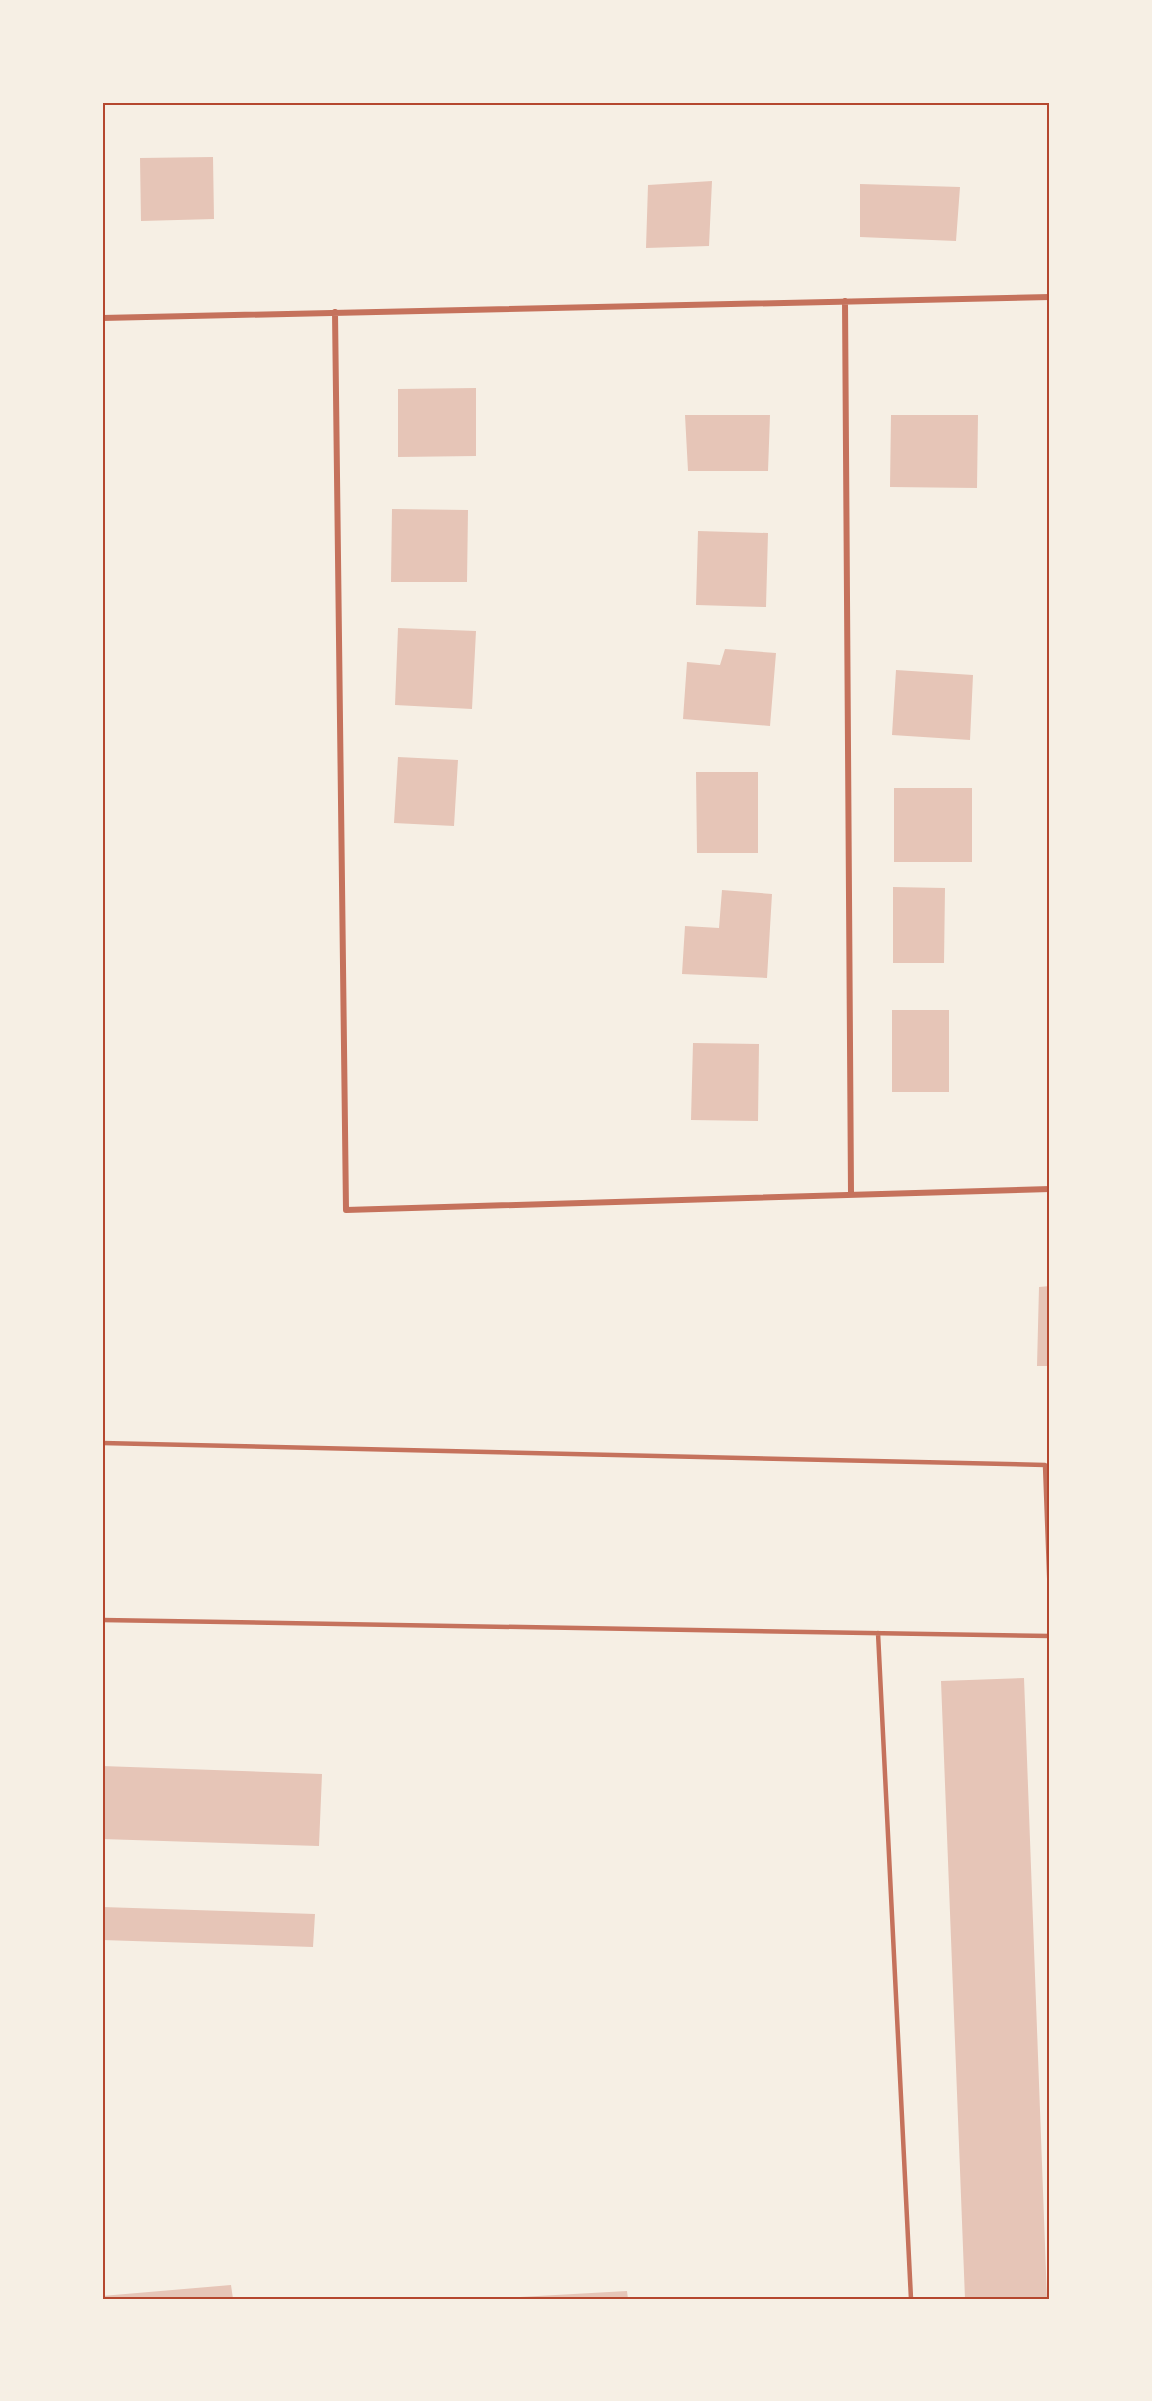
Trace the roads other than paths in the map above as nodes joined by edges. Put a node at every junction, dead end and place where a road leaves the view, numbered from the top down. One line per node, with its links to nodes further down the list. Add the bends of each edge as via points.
1 (1050, 297): 2 (street)
2 (845, 301): 3 (street); 6 (street)
3 (335, 312): 4 (street); 6 (street, via 346,1210)
4 (102, 318)
5 (1050, 1189): 6 (street)
6 (851, 1193)
7 (102, 1443): 8 (lane, via 1045,1465)
8 (1050, 1599)
9 (102, 1620): 10 (lane)
10 (878, 1633): 11 (lane); 12 (lane)
11 (1050, 1636)
12 (911, 2299)

